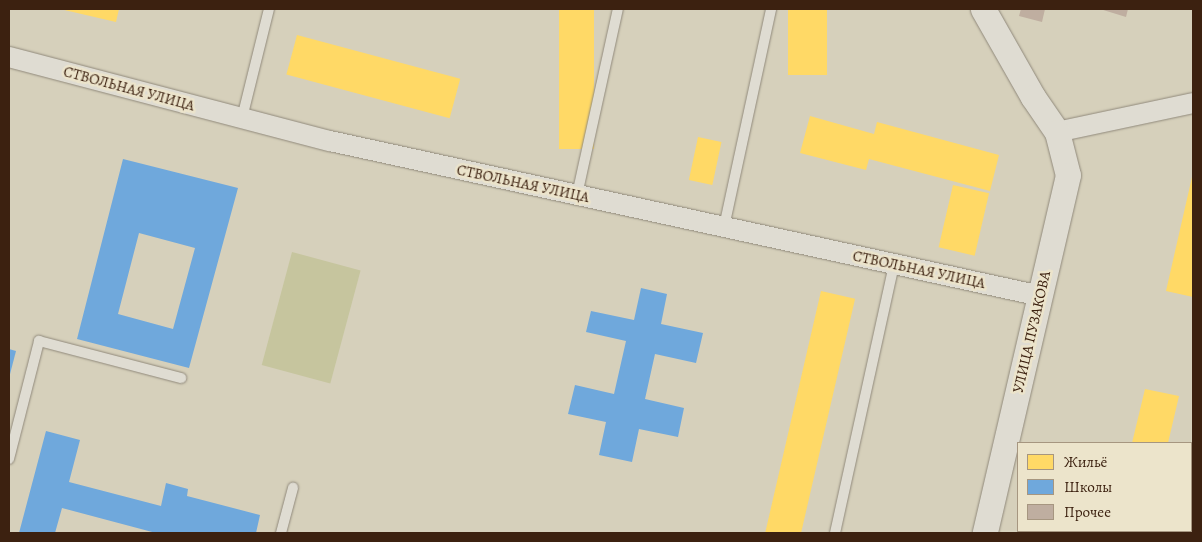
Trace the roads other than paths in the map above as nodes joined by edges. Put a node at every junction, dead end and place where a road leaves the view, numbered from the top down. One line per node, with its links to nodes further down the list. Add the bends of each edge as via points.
1 (269, 9): 7 (lane)
2 (618, 9): 9 (lane)
3 (771, 9): 10 (lane)
4 (983, 9): 8 (street, УЛИЦА ПУЗАКОВА)
5 (9, 57): 7 (street, СТВОЛЬНАЯ УЛИЦА)
6 (1193, 102): 8 (street)
7 (242, 118): 9 (street, СТВОЛЬНАЯ УЛИЦА)
8 (1057, 132): 12 (street, УЛИЦА ПУЗАКОВА, via 1068,175)
9 (577, 196): 10 (street, СТВОЛЬНАЯ УЛИЦА)
10 (724, 227): 11 (street, СТВОЛЬНАЯ УЛИЦА)
11 (894, 264): 12 (street, СТВОЛЬНАЯ УЛИЦА); 17 (lane)
12 (1041, 296): 18 (street, УЛИЦА ПУЗАКОВА)
13 (180, 378): 14 (lane, via 39,341)
14 (9, 459)
15 (293, 488): 16 (lane)
16 (281, 533)
17 (835, 533)
18 (985, 533)

